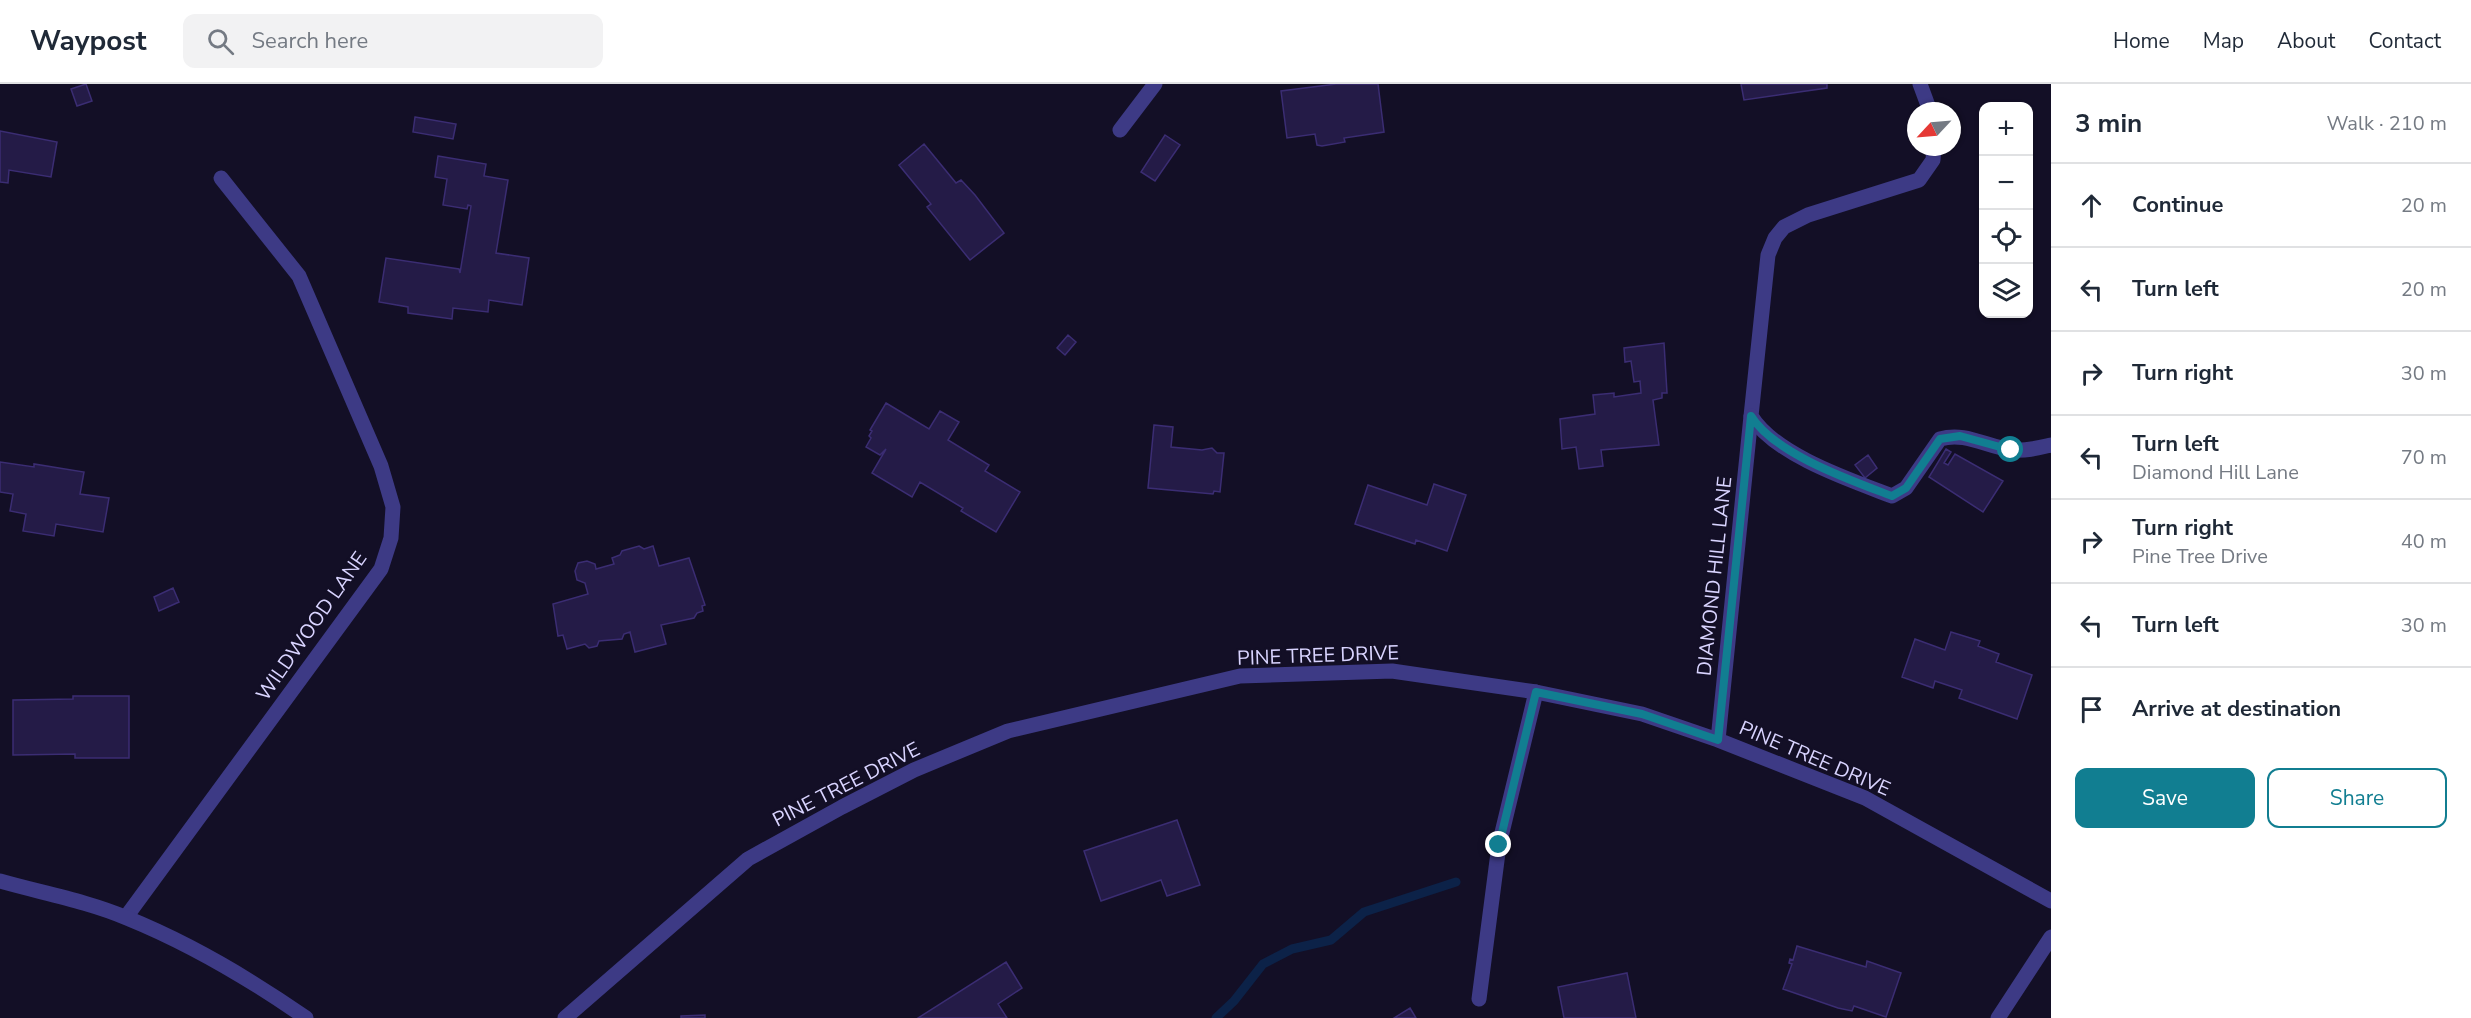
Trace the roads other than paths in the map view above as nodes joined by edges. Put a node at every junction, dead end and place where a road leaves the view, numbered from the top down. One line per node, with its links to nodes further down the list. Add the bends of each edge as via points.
1 (1155, 84): 4 (street)
2 (1920, 84): 3 (street)
3 (1927, 102)
4 (1120, 130)
5 (1933, 156): 7 (street, DIAMOND HILL LANE, via 1919,180 1808,216 1784,227 1774,238 1768,255)
6 (221, 178): 13 (street, WILDWOOD LANE, via 299,276 381,466 393,507 391,538 381,569)
7 (1751, 416): 8 (street, via 1759,429 1822,469 1892,496 1906,488 1940,439 1960,436 2011,450 2030,451); 10 (street, DIAMOND HILL LANE)
8 (2051, 445)
9 (1536, 692): 10 (street, PINE TREE DRIVE, via 1642,714); 15 (street, via 1499,845); 17 (street, PINE TREE DRIVE, via 1392,671 1240,676 1008,731 914,770 748,859)
10 (1718, 740): 12 (street, PINE TREE DRIVE, via 1865,798)
11 (0, 881): 13 (street)
12 (2051, 901)
13 (126, 917): 16 (street, via 212,959)
14 (2051, 937): 18 (street)
15 (1479, 999)
16 (306, 1018)
17 (565, 1018)
18 (1998, 1018)

